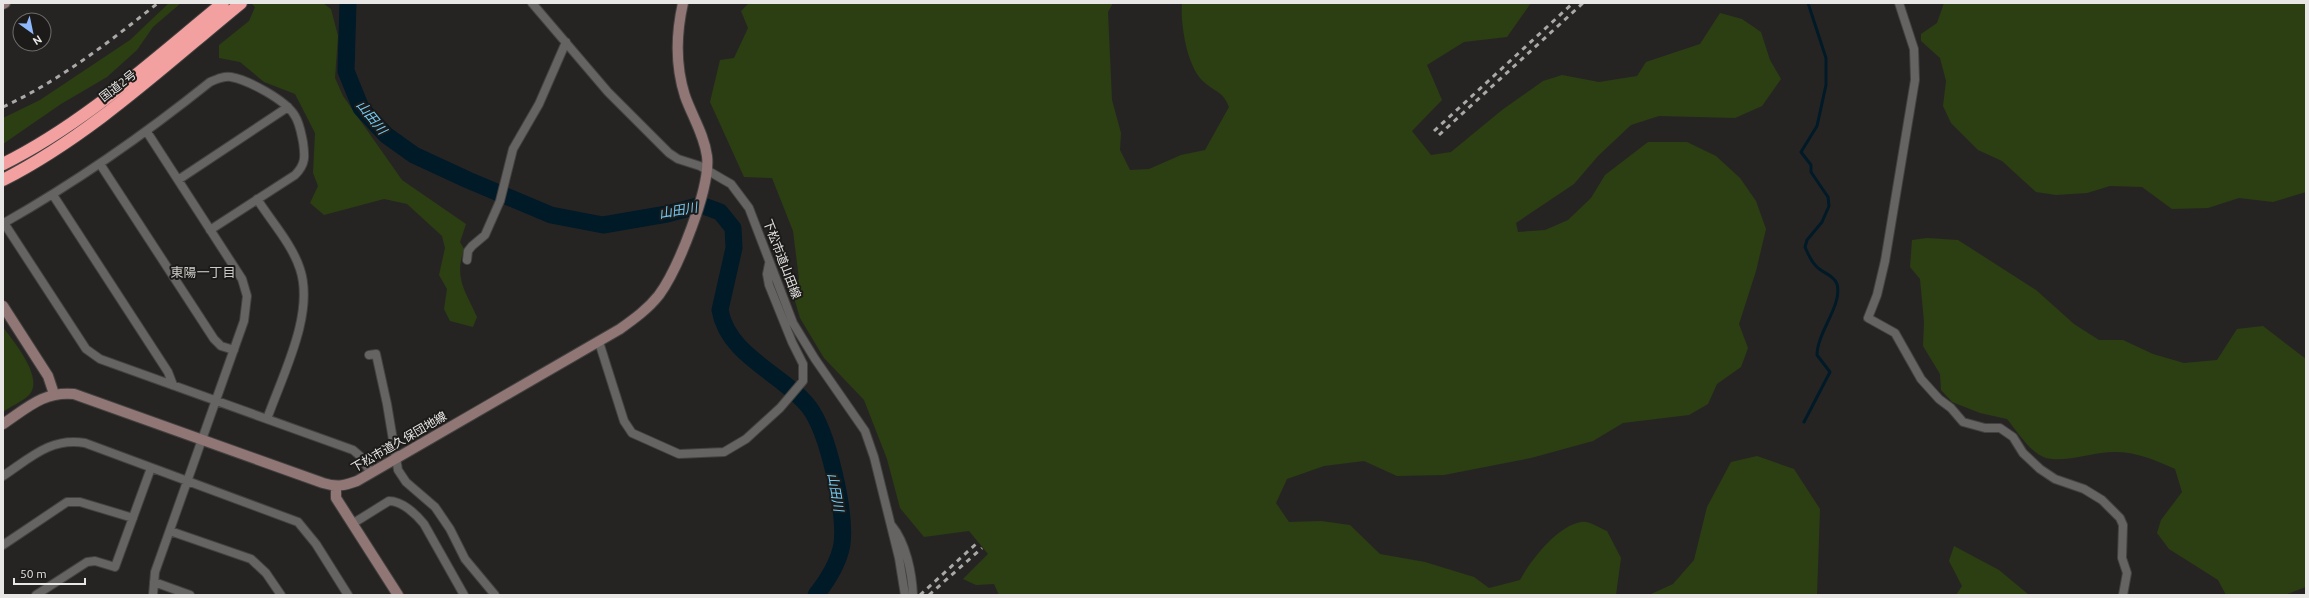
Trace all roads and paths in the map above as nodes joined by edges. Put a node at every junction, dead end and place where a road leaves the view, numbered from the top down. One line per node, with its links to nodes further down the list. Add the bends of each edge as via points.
1 (223, 3): 9 (highway, 国道2号, via 65,128)
2 (532, 3): 6 (street, 下松市道山田線)
3 (683, 3): 11 (street, via 678,26 679,71 685,96 704,140)
4 (1899, 3): 51 (street, via 1914,48 1914,80 1885,261 1877,295 1868,318 1895,333 1921,379 1963,422 1985,428 2000,428 2013,437 2023,453 2040,470 2055,479 2084,489 2102,500 2120,518 2123,525 2122,558 2127,573)
5 (239, 4): 12 (highway, 国道2号, via 128,97 73,137)
6 (566, 42): 11 (street, 下松市道山田線, via 608,92 669,154); 17 (street, via 539,104 513,148 504,189 485,236 468,251)
7 (288, 107): 8 (street, via 270,93 232,77 221,77 210,82); 13 (street); 15 (street, via 300,127 306,157 303,168)
8 (147, 132): 10 (street); 13 (street)
9 (3, 164)
10 (100, 164): 14 (street); 21 (street, via 214,339 222,346)
11 (708, 170): 18 (street, 下松市道山田線, via 731,184 742,198 753,217); 20 (street, 下松市道久保団地線, via 674,272 659,295 641,313)
12 (3, 180)
13 (178, 180): 16 (street)
14 (53, 195): 23 (street, via 168,372); 23 (street, via 4,223 86,349 100,360)
15 (257, 199): 16 (street); 26 (street, via 293,254 305,288 305,308 300,326)
16 (210, 230): 21 (street, via 242,279 247,296 244,321)
17 (467, 260)
18 (769, 264): 20 (street, via 770,285 803,364 803,382 753,434 724,452 679,454 632,433 624,422); 36 (street, 下松市道山田線, via 793,323 805,345 865,431 874,457)
19 (3, 306): 24 (street, via 48,376)
20 (599, 342): 29 (street, 下松市道久保団地線)
21 (234, 350): 25 (street)
22 (369, 355): 29 (street, via 376,354 390,432 395,446)
23 (173, 385): 25 (street)
24 (54, 394): 27 (street, via 40,399); 28 (street, via 74,394)
25 (216, 402): 26 (street); 28 (street)
26 (267, 419): 31 (street, via 353,450)
27 (3, 424)
28 (202, 441): 33 (street); 34 (street)
29 (394, 459): 31 (street, 下松市道久保団地線); 48 (street, via 406,482 435,507 465,559)
30 (151, 468): 32 (street, via 85,443 73,441 49,446); 33 (street); 35 (street)
31 (371, 473): 34 (street, 下松市道久保団地線, via 357,481)
32 (3, 476)
33 (188, 480): 38 (street); 45 (street, via 298,522)
34 (336, 487): 37 (street, via 336,498)
35 (133, 518): 39 (street, via 80,502 67,502); 41 (street, via 114,567 95,561 88,562)
36 (889, 523): 49 (street, 下松市道山田線, via 899,558); 50 (street, via 896,531 907,560)
37 (352, 524): 46 (street); 47 (street, via 389,501 396,501 424,524)
38 (170, 531): 40 (street, via 155,572); 44 (street, via 252,559 266,573)
39 (3, 545)
40 (154, 582): 42 (street); 43 (street)
41 (36, 595)
42 (153, 595)
43 (190, 595)
44 (281, 595)
45 (348, 595)
46 (398, 595)
47 (464, 595)
48 (495, 595)
49 (905, 595)
50 (913, 595)
51 (2123, 595)

